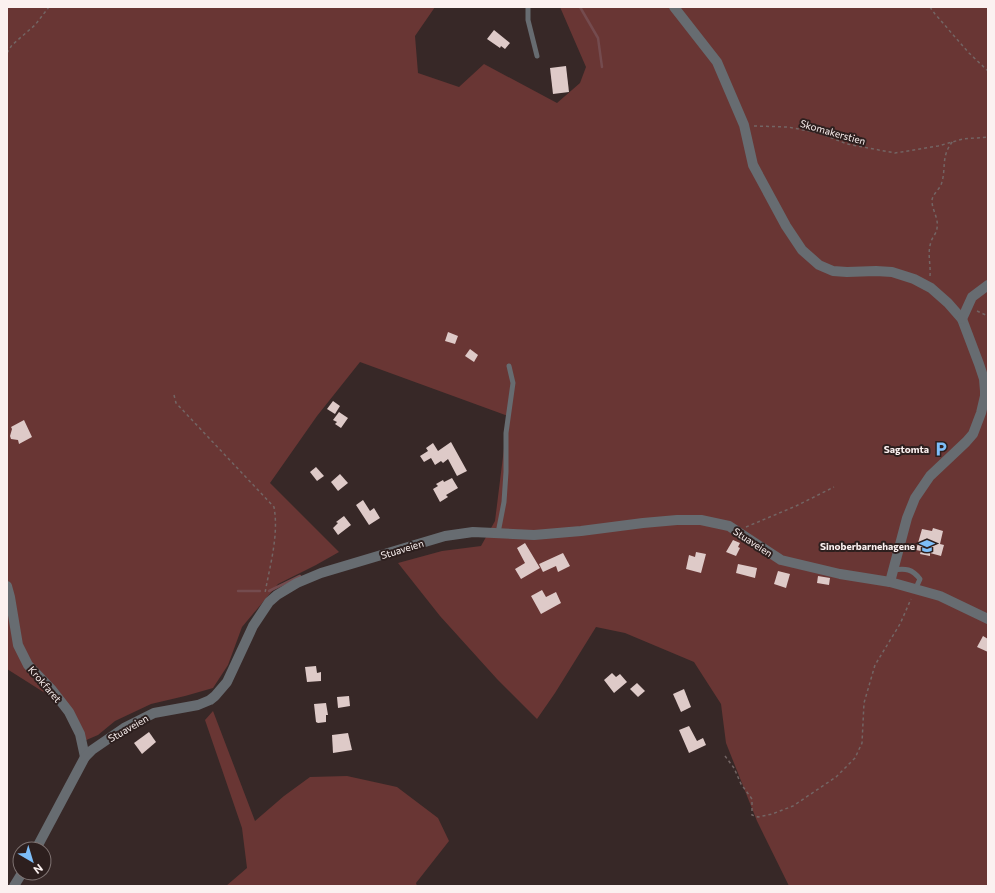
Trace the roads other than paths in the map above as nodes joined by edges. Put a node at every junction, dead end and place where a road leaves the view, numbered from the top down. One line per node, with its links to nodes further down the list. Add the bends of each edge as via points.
1 (528, 7): 3 (lane, via 528,20)
2 (674, 7): 5 (street, via 717,62 744,125 753,165 802,250 819,265 833,271 892,272 914,279 948,303)
3 (537, 56)
4 (988, 285): 5 (street, via 972,297)
5 (962, 320): 8 (street, via 984,379 985,396 981,413 973,434 930,476 915,498)
6 (509, 366): 7 (lane, via 513,383 506,433 504,502)
7 (498, 533): 9 (street, Stuaveien, via 534,535 677,520 701,520 729,526 781,560 840,574); 13 (street, Stuaveien, via 473,532 446,536 348,564 297,583 277,594 269,602 253,626 227,682 215,696 198,705 154,713 124,728)
8 (893, 570): 9 (street); 11 (lane, via 906,568 915,572 920,579)
9 (890, 582): 11 (street, Stuaveien)
10 (7, 586): 13 (street, Krokfaret, via 18,645 28,665 69,712 80,734)
11 (915, 590): 12 (street, Stuaveien, via 940,596)
12 (988, 619)
13 (85, 757): 14 (street, Stuaveien)
14 (40, 841)

